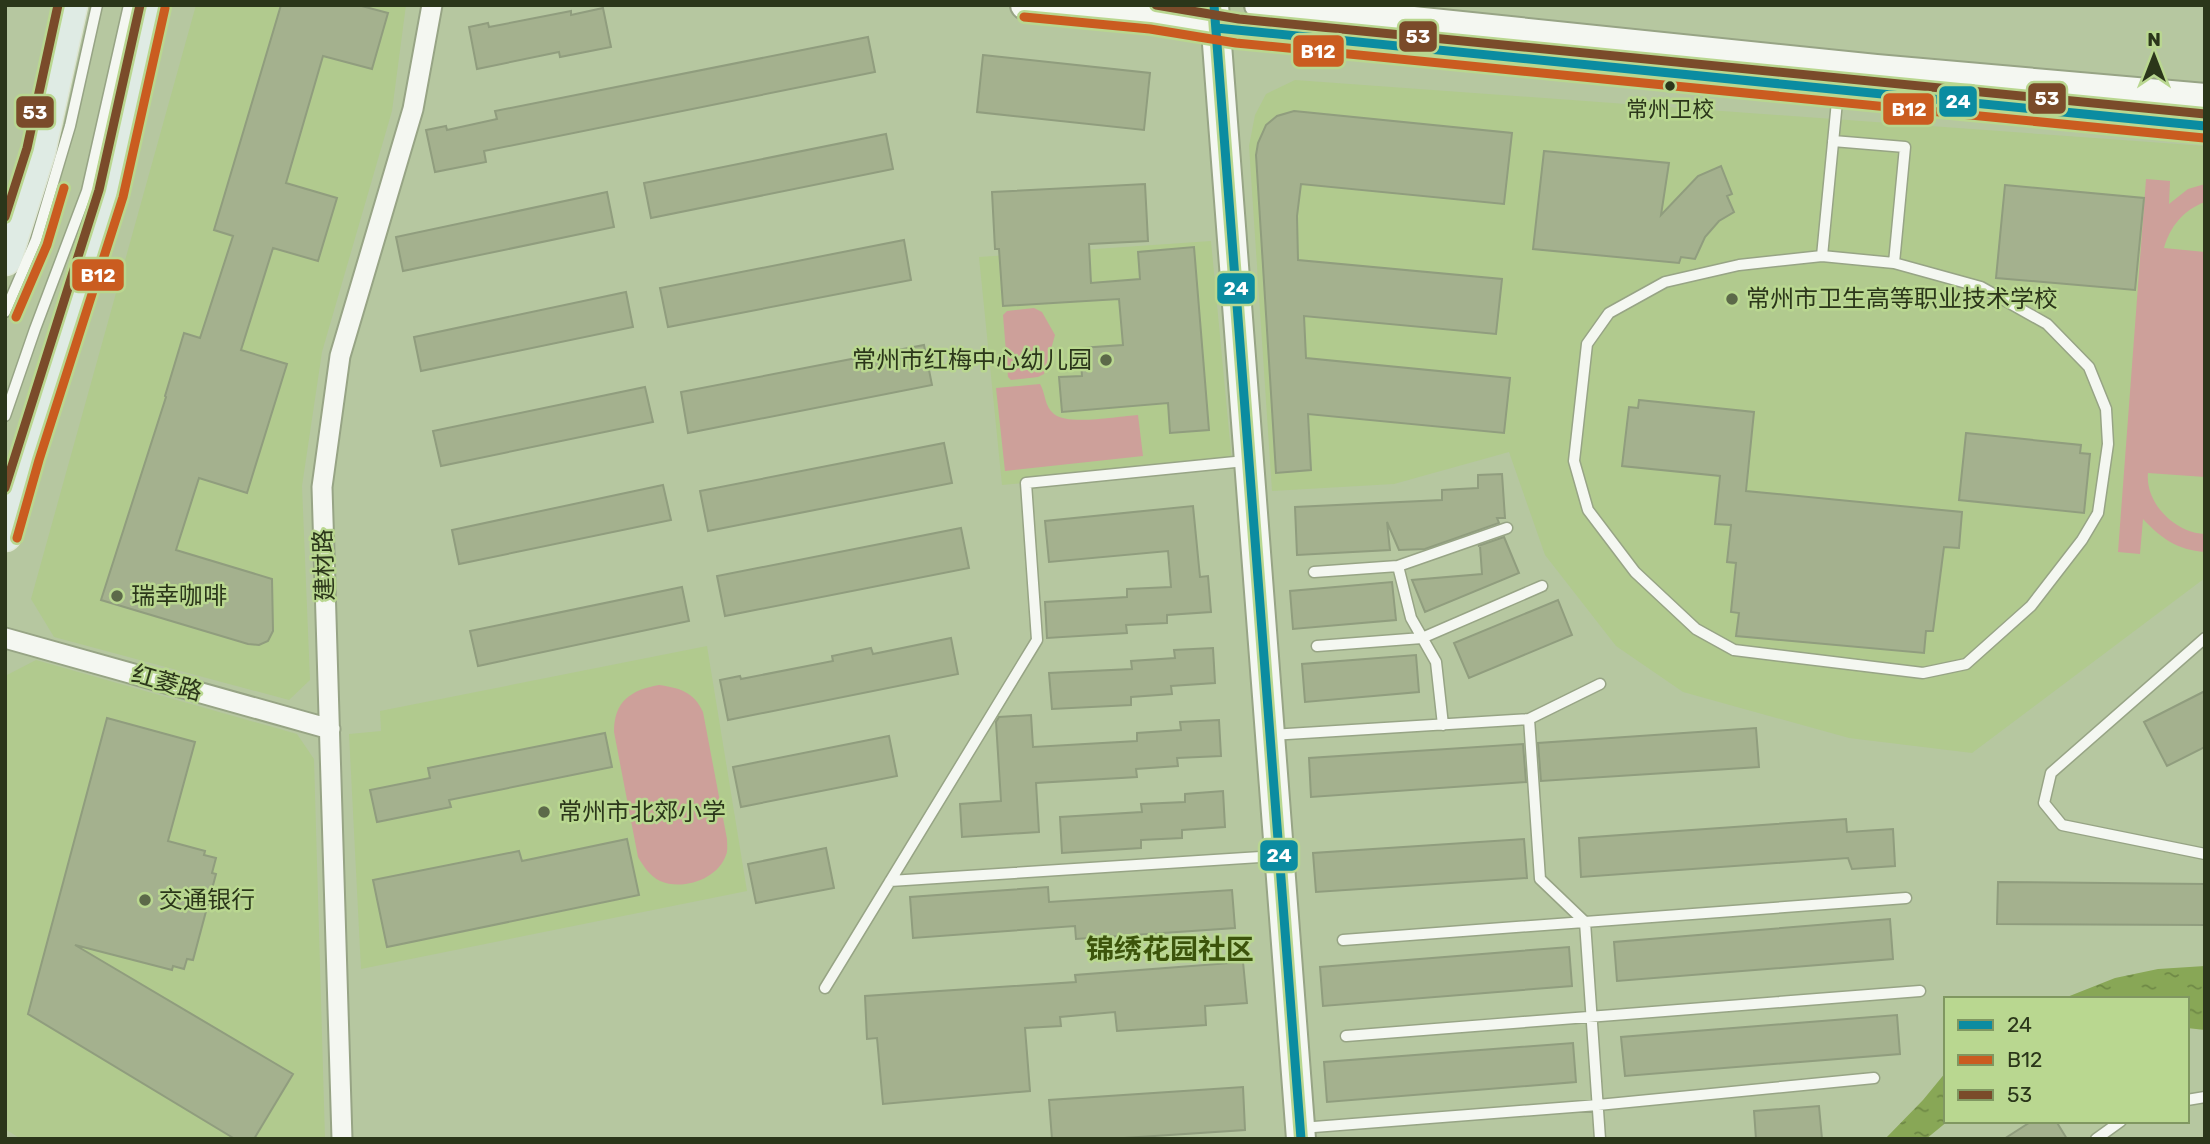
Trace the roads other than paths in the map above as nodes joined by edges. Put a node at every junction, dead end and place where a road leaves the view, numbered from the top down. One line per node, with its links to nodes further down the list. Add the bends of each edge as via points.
1 (71, 5): 14 (main road, via 40,151)
2 (97, 5): 16 (lane, via 70,127 36,240)
3 (128, 5): 17 (lane, via 87,191)
4 (153, 5): 20 (main road, via 111,193)
5 (432, 5): 31 (street, 建材路, via 413,109 338,369 322,487)
6 (1025, 5): 8 (street, via 1152,17)
7 (1259, 5): 10 (street)
8 (1215, 16): 9 (street); 18 (street)
9 (1838, 90): 11 (street); 12 (lane)
10 (2205, 98)
11 (2205, 126)
12 (1833, 141): 13 (lane); 15 (lane, via 1905,147)
13 (1822, 256): 15 (lane); 15 (lane, via 1740,265 1665,282 1609,313 1587,344 1574,461 1588,510 1635,572 1696,629 1734,650 1923,673 1966,664 2031,606 2082,540 2098,513 2108,444 2106,410 2089,367 2047,324 1981,287)
14 (5, 259)
15 (1894, 263)
16 (5, 312)
17 (5, 416)
18 (1249, 461): 32 (street); 35 (lane, via 1026,483 1037,640)
19 (1507, 528): 21 (lane)
20 (5, 535)
21 (1398, 566): 22 (lane); 25 (lane, via 1411,618)
22 (1314, 572)
23 (1542, 586): 25 (lane)
24 (5, 638): 31 (street, 红菱路)
25 (1422, 638): 27 (lane); 30 (lane, via 1436,663)
26 (2205, 638): 33 (lane, via 2050,773 2044,803 2062,825)
27 (1317, 646)
28 (1600, 684): 29 (lane)
29 (1529, 719): 30 (lane); 37 (lane, via 1540,879)
30 (1443, 724): 32 (lane)
31 (330, 729): 47 (street, 建材路)
32 (1270, 735): 34 (street)
33 (2205, 854)
34 (1280, 856): 35 (lane); 46 (street)
35 (890, 881): 39 (lane)
36 (1906, 898): 37 (lane)
37 (1585, 922): 38 (lane); 41 (lane)
38 (1343, 940)
39 (825, 988)
40 (1920, 990): 41 (lane)
41 (1591, 1017): 42 (lane); 44 (lane)
42 (1346, 1036)
43 (1874, 1078): 44 (lane)
44 (1598, 1105): 46 (lane); 48 (lane)
45 (2118, 1123): 49 (lane)
46 (1301, 1134)
47 (342, 1139)
48 (1600, 1139)
49 (2096, 1139)

